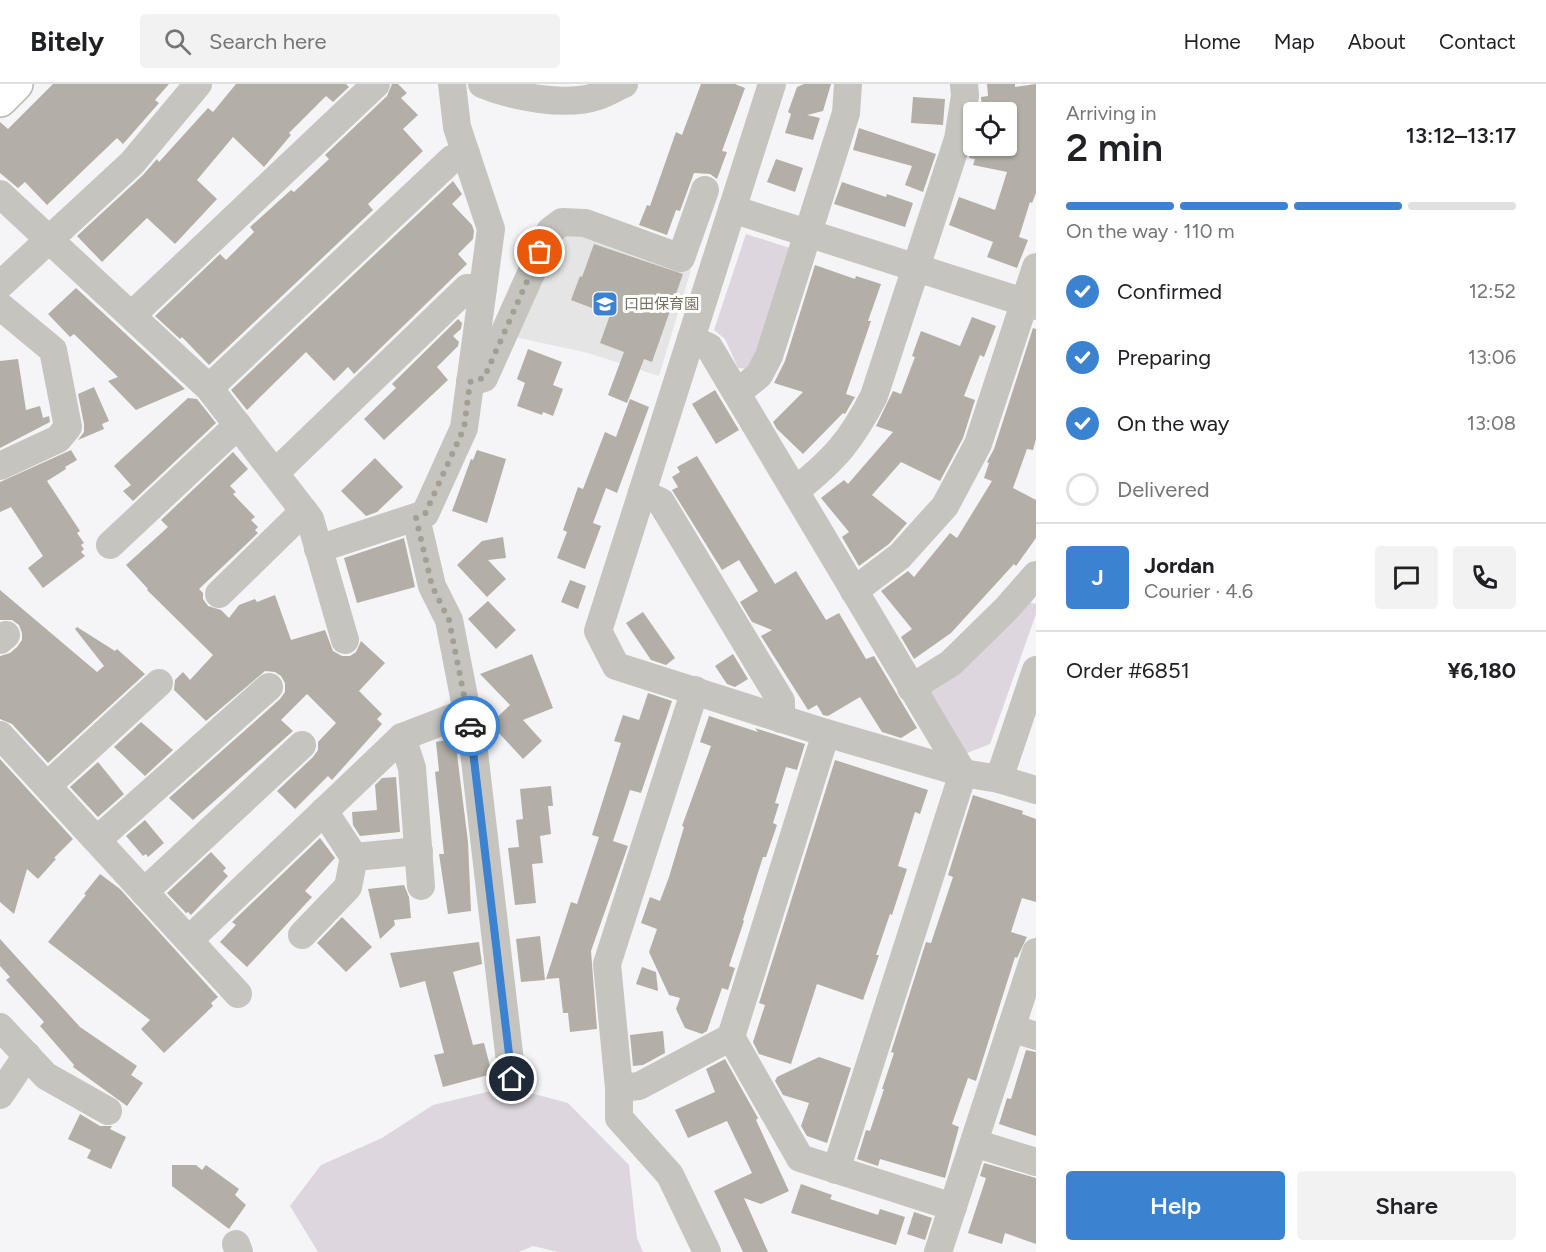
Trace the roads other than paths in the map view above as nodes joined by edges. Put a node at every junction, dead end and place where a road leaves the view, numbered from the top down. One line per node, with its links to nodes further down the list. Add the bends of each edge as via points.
1 (16, 84): 10 (main road)
2 (198, 84): 16 (street, via 132,163)
3 (376, 84): 23 (street)
4 (452, 84): 11 (street, via 457,127)
5 (482, 84): 6 (street, via 552,101 597,97)
6 (624, 84)
7 (772, 84): 14 (street)
8 (848, 84): 15 (street, via 846,113)
9 (964, 84): 17 (street, via 958,139)
10 (0, 100)
11 (466, 154): 20 (street, via 491,229); 26 (street, via 453,159)
12 (705, 190): 25 (street, via 681,258 585,223 562,222 550,231 484,378)
13 (0, 194): 16 (street)
14 (732, 209): 15 (street); 24 (street)
15 (808, 233): 17 (street); 27 (street, via 769,356 759,375)
16 (48, 239): 19 (street); 23 (street)
17 (915, 267): 21 (street); 31 (street, via 874,396 856,432 828,464)
18 (1036, 267): 21 (street)
19 (0, 285)
20 (483, 288): 25 (street); 30 (street, via 467,288)
21 (1030, 304): 38 (street, via 978,444 945,506 900,556)
22 (0, 306): 29 (street, via 53,350 68,427 58,439)
23 (132, 315): 26 (street)
24 (692, 339): 27 (street, via 709,347); 32 (street)
25 (470, 382): 34 (street, via 464,428 425,514)
26 (210, 388): 28 (street)
27 (736, 393): 31 (street)
28 (238, 425): 30 (street); 35 (street)
29 (0, 466)
30 (275, 473): 33 (street)
31 (795, 491): 38 (street)
32 (642, 494): 45 (street, via 598,631 616,666); 47 (street, via 661,502 781,701)
33 (304, 511): 36 (street); 39 (street)
34 (416, 518): 36 (street); 46 (street, via 432,586 449,620)
35 (110, 545)
36 (318, 549): 40 (street)
37 (1036, 575): 44 (street, via 951,663)
38 (854, 591): 44 (street)
39 (219, 594)
40 (345, 640)
41 (1036, 670): 53 (street)
42 (159, 683): 54 (street)
43 (269, 687): 57 (street)
44 (911, 688): 52 (street)
45 (695, 690): 47 (street); 71 (street, via 607,964)
46 (467, 712): 50 (street); 70 (street)
47 (781, 719): 48 (street)
48 (826, 733): 52 (street); 68 (street)
49 (0, 735): 54 (street)
50 (402, 737): 56 (street); 58 (street, via 412,768)
51 (302, 745): 61 (street)
52 (963, 773): 53 (street); 76 (street)
53 (999, 779): 55 (street)
54 (47, 786): 57 (street)
55 (1036, 790)
56 (324, 811): 59 (street); 63 (street)
57 (97, 840): 61 (street)
58 (418, 850): 59 (street); 60 (street)
59 (354, 857): 62 (street, via 348,887)
60 (421, 886)
61 (144, 892): 63 (street)
62 (302, 935)
63 (189, 940): 65 (street)
64 (1036, 952): 67 (street)
65 (238, 994)
66 (0, 1027): 69 (street)
67 (1024, 1032): 74 (street)
68 (730, 1038): 71 (street, via 639,1086); 76 (street, via 800,1158)
69 (27, 1055): 72 (street); 73 (street, via 46,1076)
70 (512, 1079)
71 (619, 1089): 79 (street, via 619,1118 670,1175)
72 (0, 1095)
73 (108, 1112)
74 (974, 1143): 75 (street); 77 (street)
75 (1036, 1162)
76 (836, 1170): 77 (street)
77 (953, 1207): 78 (street)
78 (940, 1251)
79 (707, 1252)

